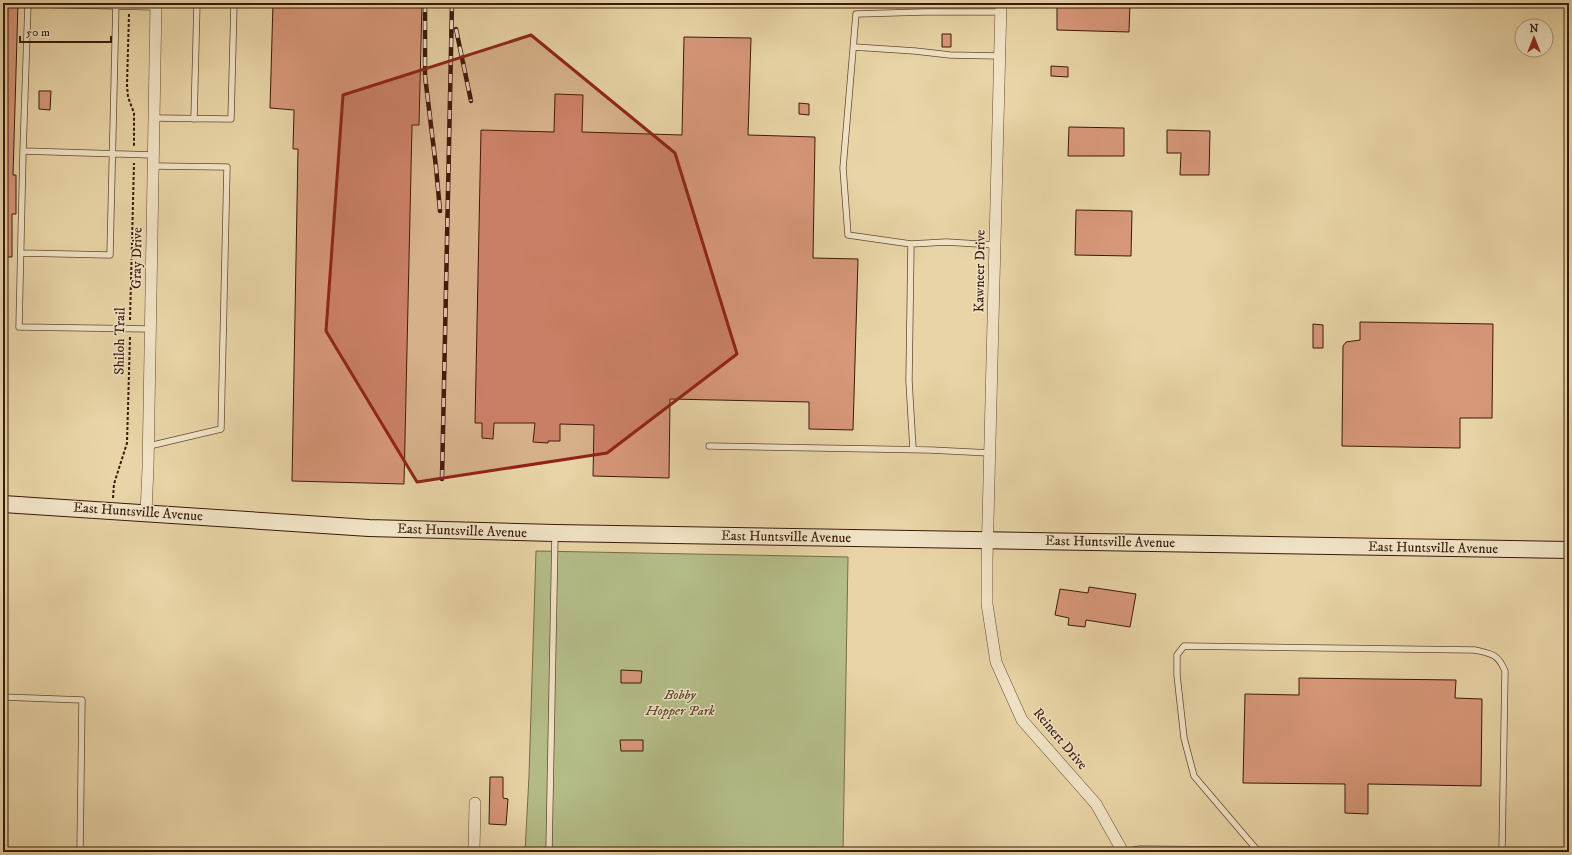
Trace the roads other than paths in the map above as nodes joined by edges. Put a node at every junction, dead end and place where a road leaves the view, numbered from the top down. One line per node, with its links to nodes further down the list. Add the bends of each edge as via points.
1 (197, 3): 10 (lane)
2 (234, 3): 10 (lane, via 231,120)
3 (28, 4): 4 (lane); 11 (lane)
4 (116, 5): 5 (lane); 12 (lane)
5 (156, 5): 9 (street, Gray Drive)
6 (1001, 7): 7 (lane, via 856,14); 8 (street, Kawneer Drive)
7 (854, 47): 8 (lane, via 950,55); 14 (lane, via 843,168 848,235)
8 (1000, 56): 15 (street, Kawneer Drive)
9 (154, 118): 10 (lane); 13 (street, Gray Drive)
10 (194, 119)
11 (23, 151): 12 (lane); 16 (lane)
12 (112, 154): 13 (lane, via 134,155); 16 (lane, via 110,255)
13 (153, 161): 17 (street, Gray Drive); 18 (lane, via 227,167 221,429)
14 (911, 244): 15 (lane, via 946,242); 20 (lane, via 909,381)
15 (995, 245): 21 (street, Kawneer Drive)
16 (21, 253): 17 (lane, via 19,327)
17 (151, 329): 18 (street, Gray Drive)
18 (149, 446): 23 (street, Gray Drive)
19 (709, 446): 20 (lane)
20 (913, 449): 21 (lane)
21 (990, 453): 25 (street, Kawneer Drive)
22 (3, 504): 23 (main road, East Huntsville Avenue)
23 (146, 513): 24 (main road, East Huntsville Avenue, via 369,528)
24 (555, 533): 25 (main road, East Huntsville Avenue); 32 (lane, via 549,850)
25 (988, 540): 26 (main road, East Huntsville Avenue); 33 (street, Reinert Drive, via 987,604 996,662 1022,720 1096,804)
26 (1569, 550)
27 (3, 697): 30 (lane, via 82,700)
28 (475, 803): 31 (street)
29 (1257, 850): 33 (lane, via 1140,849); 34 (lane); 35 (lane, via 1194,776 1184,738 1177,675 1177,655 1184,646 1475,650 1493,654 1506,671)
30 (80, 852)
31 (474, 852)
32 (530, 852)
33 (1123, 852)
34 (1456, 852)
35 (1502, 852)

